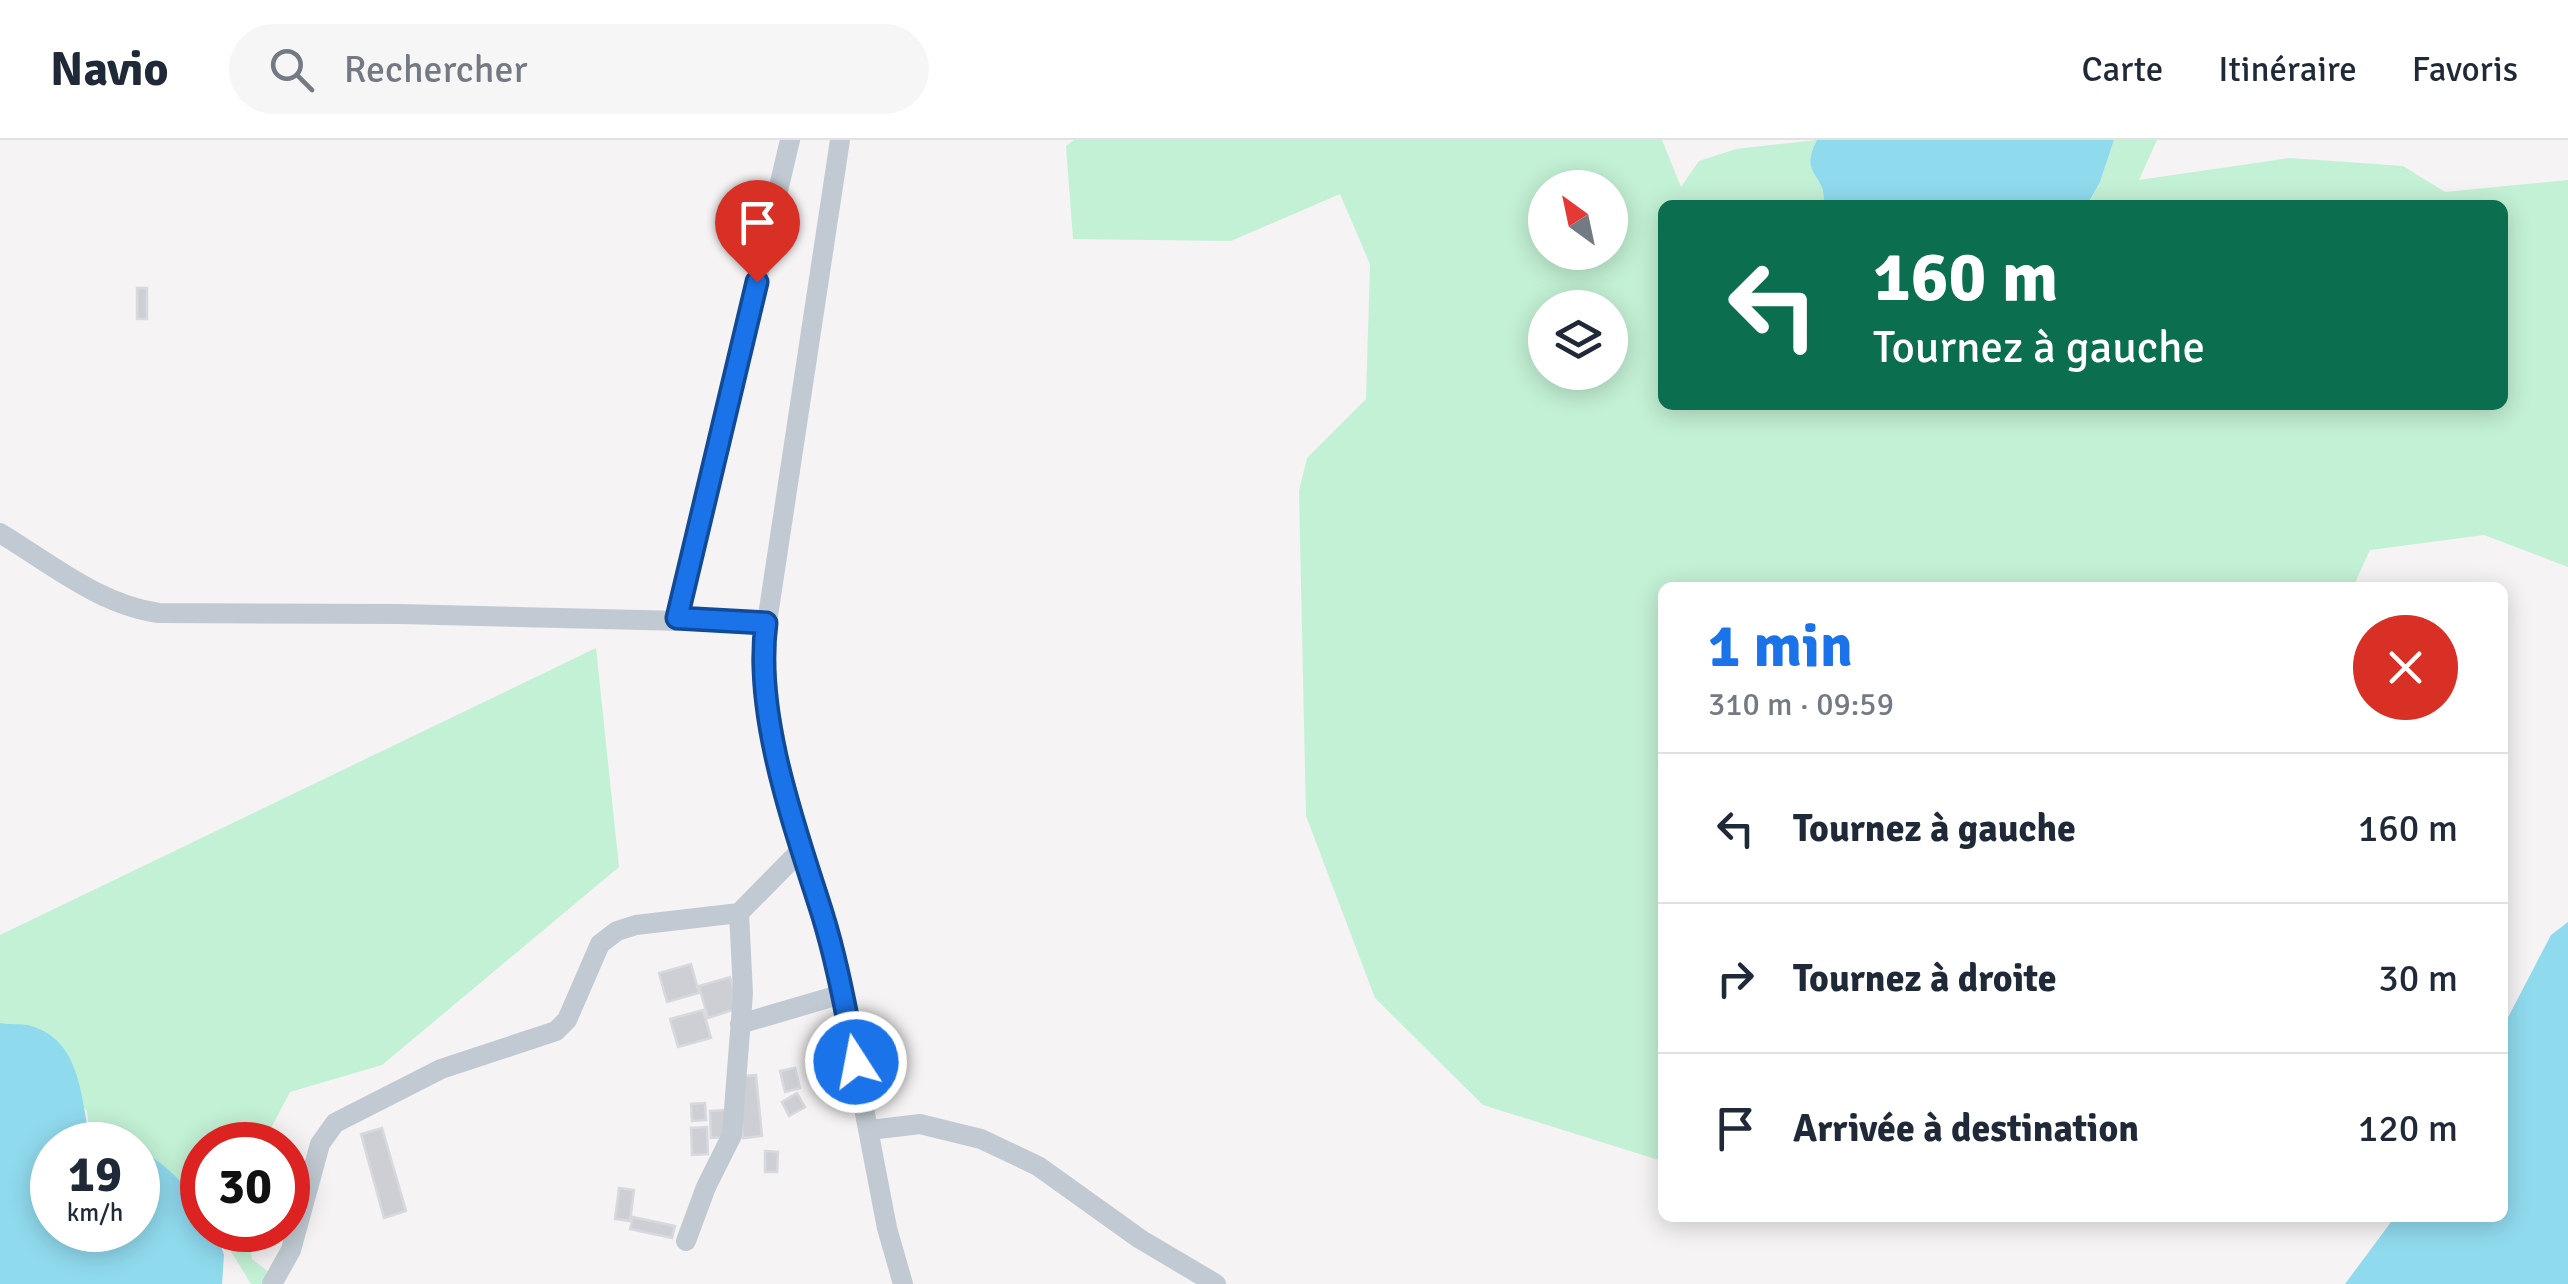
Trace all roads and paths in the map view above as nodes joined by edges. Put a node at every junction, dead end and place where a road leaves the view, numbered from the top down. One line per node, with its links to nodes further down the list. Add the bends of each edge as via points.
1 (790, 140): 4 (street)
2 (840, 140): 5 (street)
3 (0, 534): 4 (street, via 107,599 159,613)
4 (677, 618): 5 (street)
5 (766, 623): 6 (street, via 761,662)
6 (801, 850): 7 (street); 8 (street)
7 (739, 914): 9 (street); 12 (street, via 616,932 600,944 568,1020 556,1031 442,1068 335,1122 320,1144 291,1250)
8 (842, 994): 9 (street); 10 (street)
9 (740, 1024): 11 (street, via 732,1136)
10 (870, 1130): 13 (street); 14 (street, via 920,1124 981,1139 1038,1166)
11 (686, 1241)
12 (272, 1284)
13 (904, 1284)
14 (1216, 1284)

